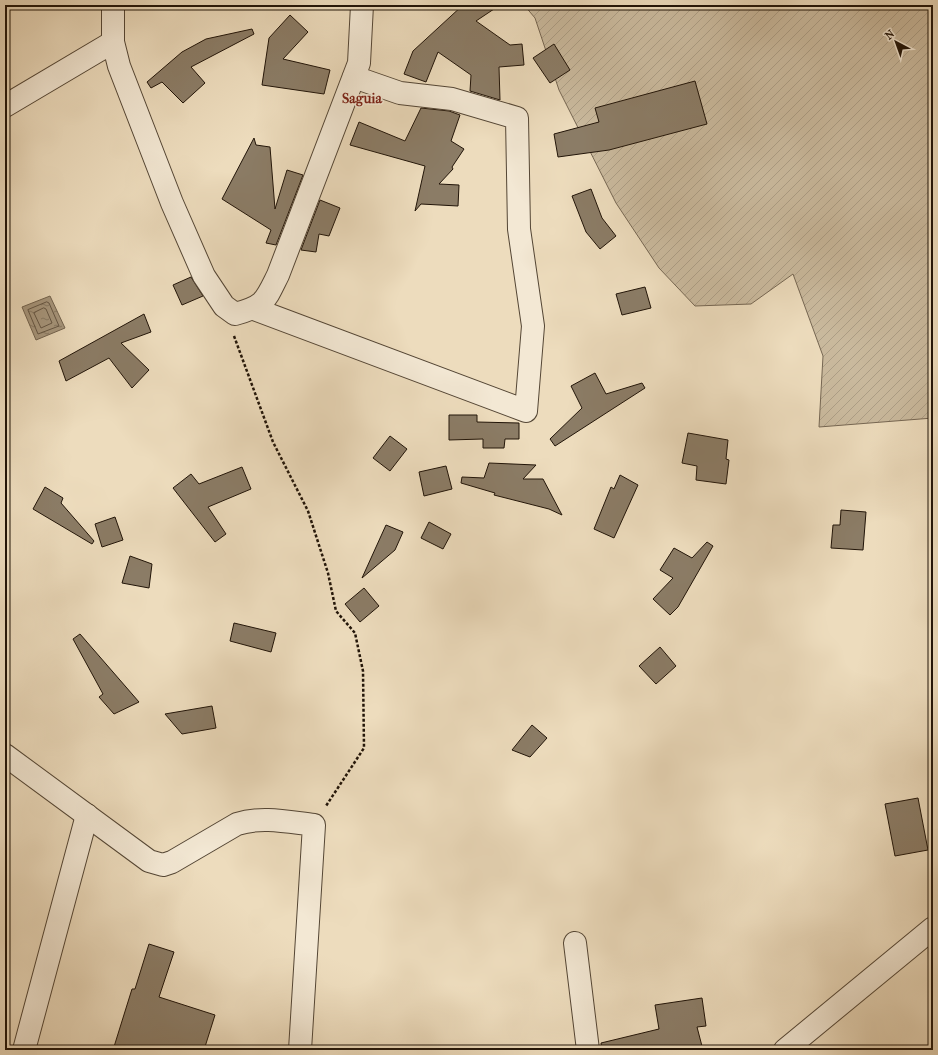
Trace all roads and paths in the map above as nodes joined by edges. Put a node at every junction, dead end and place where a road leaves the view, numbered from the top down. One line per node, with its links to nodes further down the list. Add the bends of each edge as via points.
1 (113, 5): 3 (street)
2 (362, 5): 4 (street, via 359,63)
3 (113, 42): 5 (street); 6 (street, via 119,66 172,203 204,276)
4 (354, 77): 7 (street, via 278,275 266,299); 7 (street, via 400,93 452,99 517,118 519,229 533,326 526,411)
5 (5, 106)
6 (224, 306): 7 (street, via 235,314); 10 (path, via 273,442 308,511 328,573 336,611 355,633 363,671 364,748)
7 (254, 309)
8 (5, 756): 9 (street)
9 (87, 815): 10 (street, via 149,861 162,865 247,821 260,819); 13 (street)
10 (314, 825): 14 (street)
11 (933, 928): 16 (street)
12 (575, 943): 15 (street)
13 (24, 1050)
14 (300, 1050)
15 (588, 1050)
16 (785, 1050)

